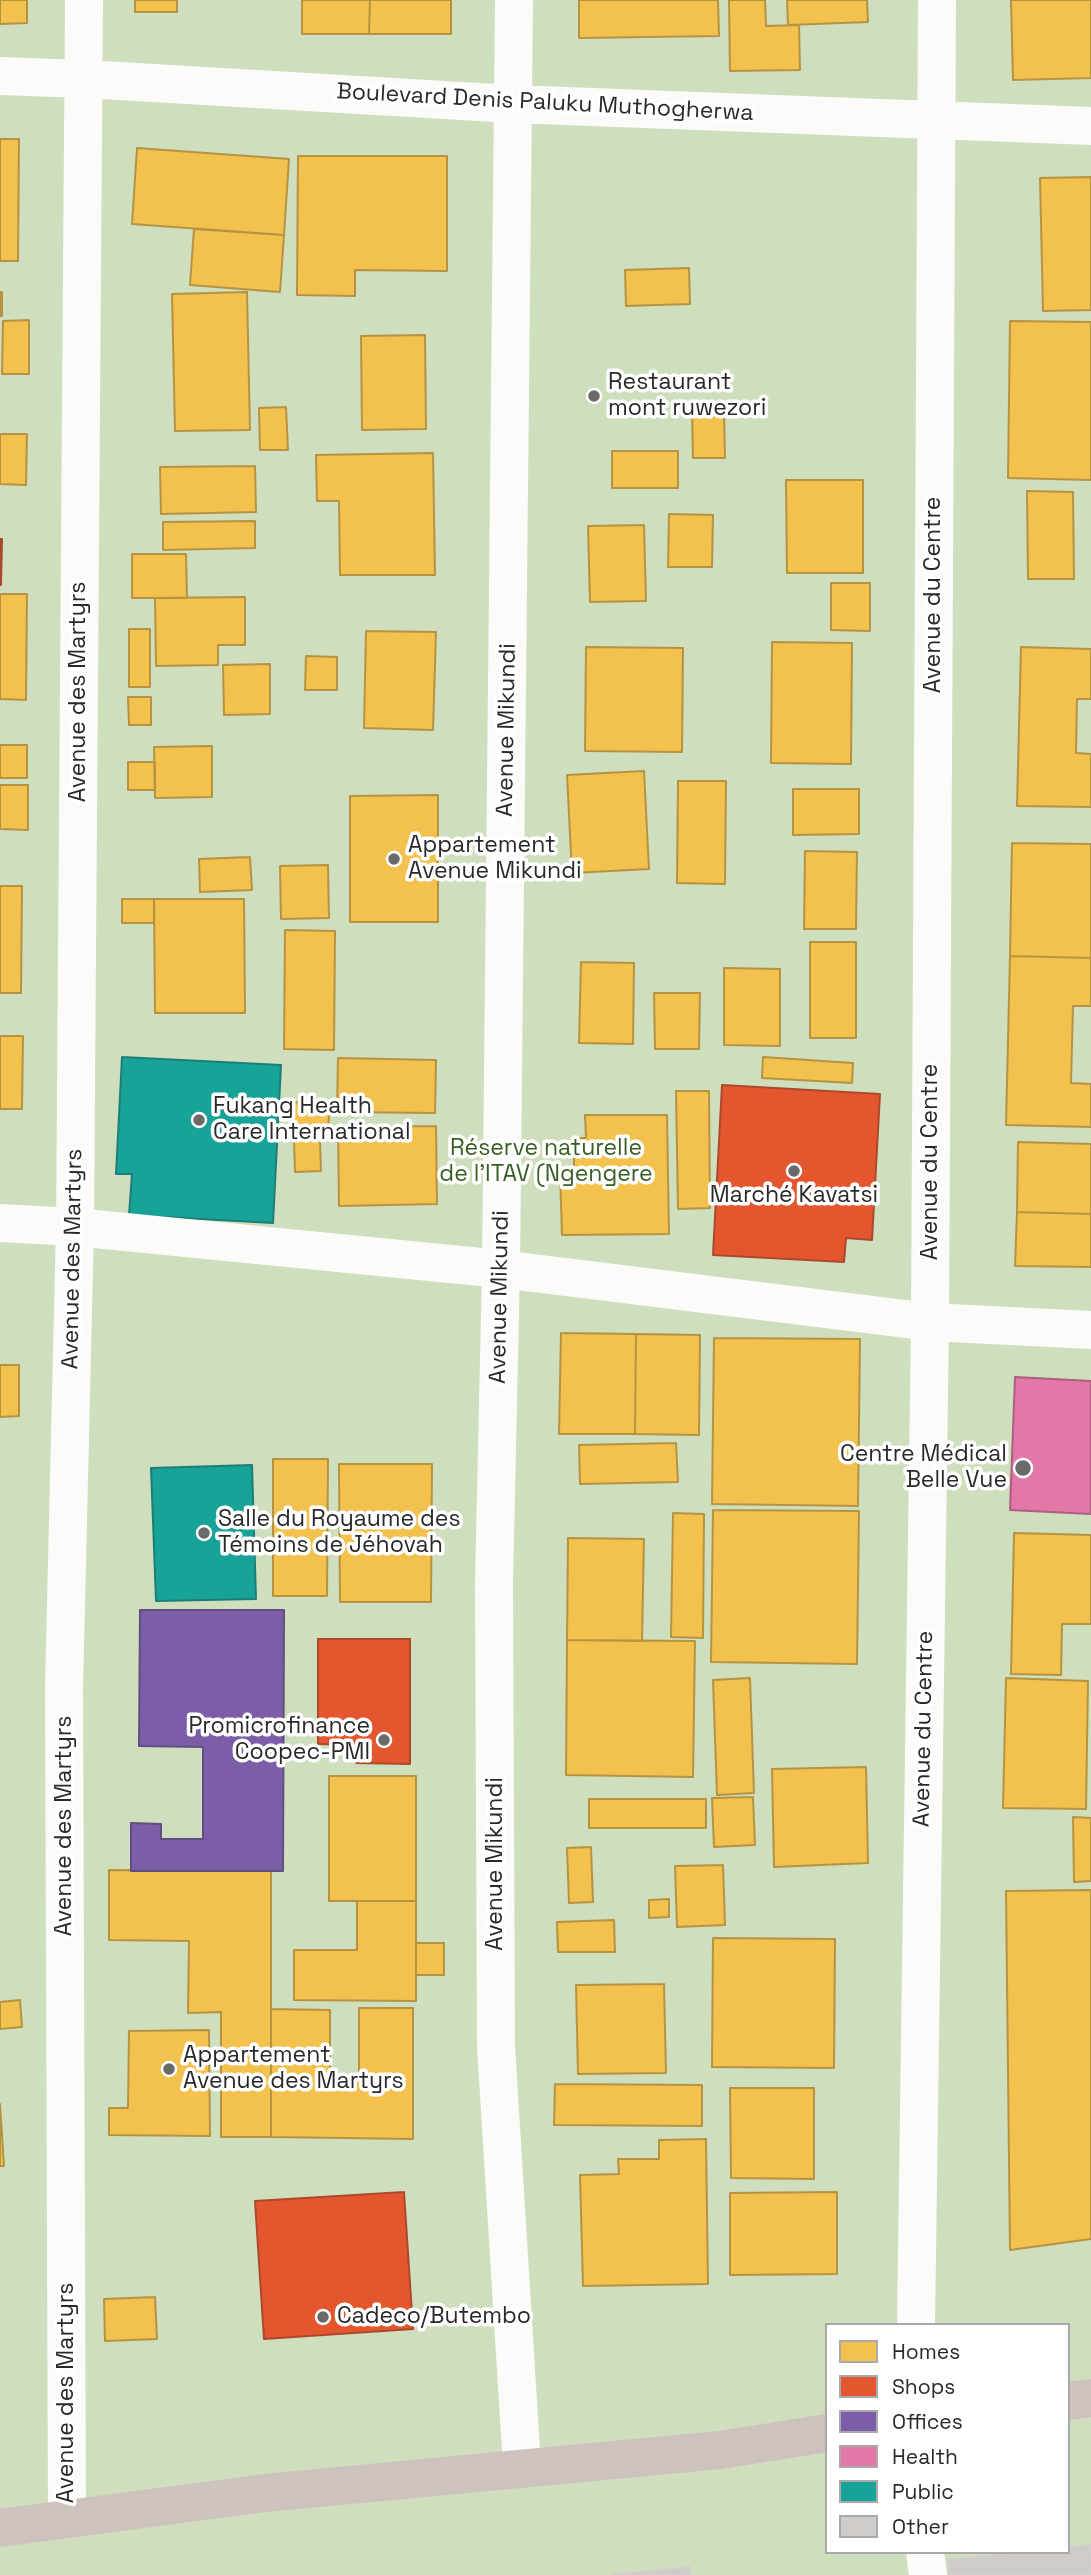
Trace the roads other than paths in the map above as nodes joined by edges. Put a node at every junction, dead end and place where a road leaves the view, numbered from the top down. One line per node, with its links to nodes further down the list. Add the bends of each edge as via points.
1 (84, 0): 5 (street, Avenue des Martyrs)
2 (514, 0): 6 (street, Avenue Mikundi)
3 (937, 0): 7 (street, Avenue du Centre)
4 (0, 76): 5 (street, Boulevard Denis Paluku Muthogherwa)
5 (85, 79): 6 (street, Boulevard Denis Paluku Muthogherwa); 10 (street, Avenue des Martyrs)
6 (513, 104): 7 (street, Boulevard Denis Paluku Muthogherwa); 11 (street, Avenue Mikundi)
7 (937, 120): 8 (street, Boulevard Denis Paluku Muthogherwa); 12 (street, Avenue du Centre)
8 (1091, 126)
9 (0, 1223): 10 (street)
10 (75, 1227): 11 (street); 19 (street, Avenue des Martyrs, via 64,1688)
11 (501, 1269): 12 (street); 18 (street, Avenue Mikundi, via 494,1583 496,2046)
12 (930, 1322): 13 (street); 14 (street, Avenue du Centre)
13 (1091, 1330)
14 (916, 2323)
15 (1091, 2399): 16 (highway)
16 (1070, 2401)
17 (825, 2433): 18 (highway, via 720,2450)
18 (522, 2467): 19 (highway)
19 (67, 2518): 20 (highway)
20 (0, 2528)
21 (925, 2554): 22 (street)
22 (929, 2575)

